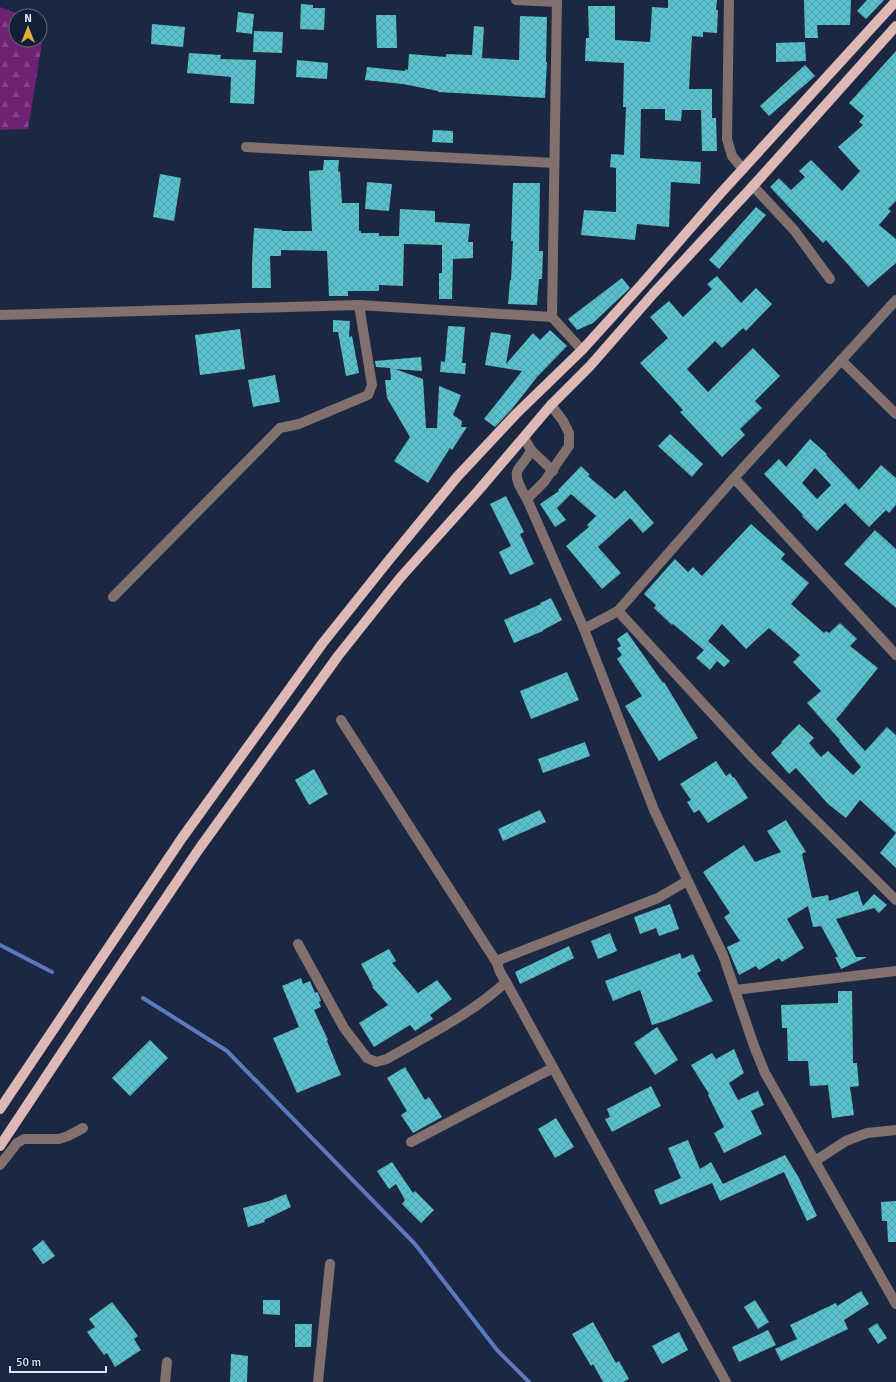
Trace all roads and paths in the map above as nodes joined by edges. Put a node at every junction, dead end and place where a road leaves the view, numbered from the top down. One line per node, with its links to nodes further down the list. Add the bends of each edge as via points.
1 (516, 0): 3 (street)
2 (729, 0): 8 (street, via 727,139 732,156)
3 (557, 1): 7 (street)
4 (896, 1): 8 (main road)
5 (896, 26): 9 (main road)
6 (246, 147): 7 (street)
7 (554, 163): 16 (street)
8 (743, 169): 10 (main road)
9 (753, 186): 11 (main road); 12 (street, via 794,230)
10 (679, 242): 11 (main road); 17 (main road)
11 (691, 253): 19 (main road, via 590,366)
12 (830, 279)
13 (896, 300): 18 (street)
14 (359, 305): 15 (street); 16 (street); 26 (street, via 372,385 368,395 299,424 280,428)
15 (0, 315)
16 (552, 317): 17 (street)
17 (582, 350): 39 (main road, via 516,414 457,477 322,644 182,838)
18 (841, 360): 20 (street); 24 (street)
19 (551, 405): 21 (main road); 23 (street, via 569,433 570,446)
20 (896, 414)
21 (524, 438): 22 (street); 43 (main road, via 400,578 338,656 199,849)
22 (531, 450): 23 (street); 25 (street, via 517,472 518,481)
23 (553, 471): 25 (street)
24 (734, 478): 27 (street); 29 (street)
25 (527, 499): 28 (street)
26 (113, 597)
27 (618, 611): 28 (street); 32 (street, via 753,758)
28 (584, 629): 31 (street, via 654,810)
29 (896, 655)
30 (342, 720): 34 (street)
31 (687, 881): 34 (street, via 658,898 499,960); 37 (street, via 723,955)
32 (896, 900)
33 (298, 944): 36 (street, via 344,1028 367,1058 376,1062 387,1059 464,1014)
34 (497, 963): 36 (street)
35 (896, 971): 37 (street)
36 (506, 982): 38 (street)
37 (735, 990): 44 (street, via 765,1073)
38 (553, 1068): 42 (street); 51 (street)
39 (0, 1109)
40 (82, 1128): 45 (street, via 59,1139 24,1140 17,1143)
41 (896, 1130): 44 (street, via 867,1133 846,1141)
42 (411, 1142)
43 (0, 1146)
44 (815, 1161): 47 (street)
45 (0, 1165)
46 (330, 1264): 50 (street)
47 (896, 1304)
48 (167, 1362): 49 (street)
49 (165, 1382)
50 (318, 1382)
51 (726, 1382)

